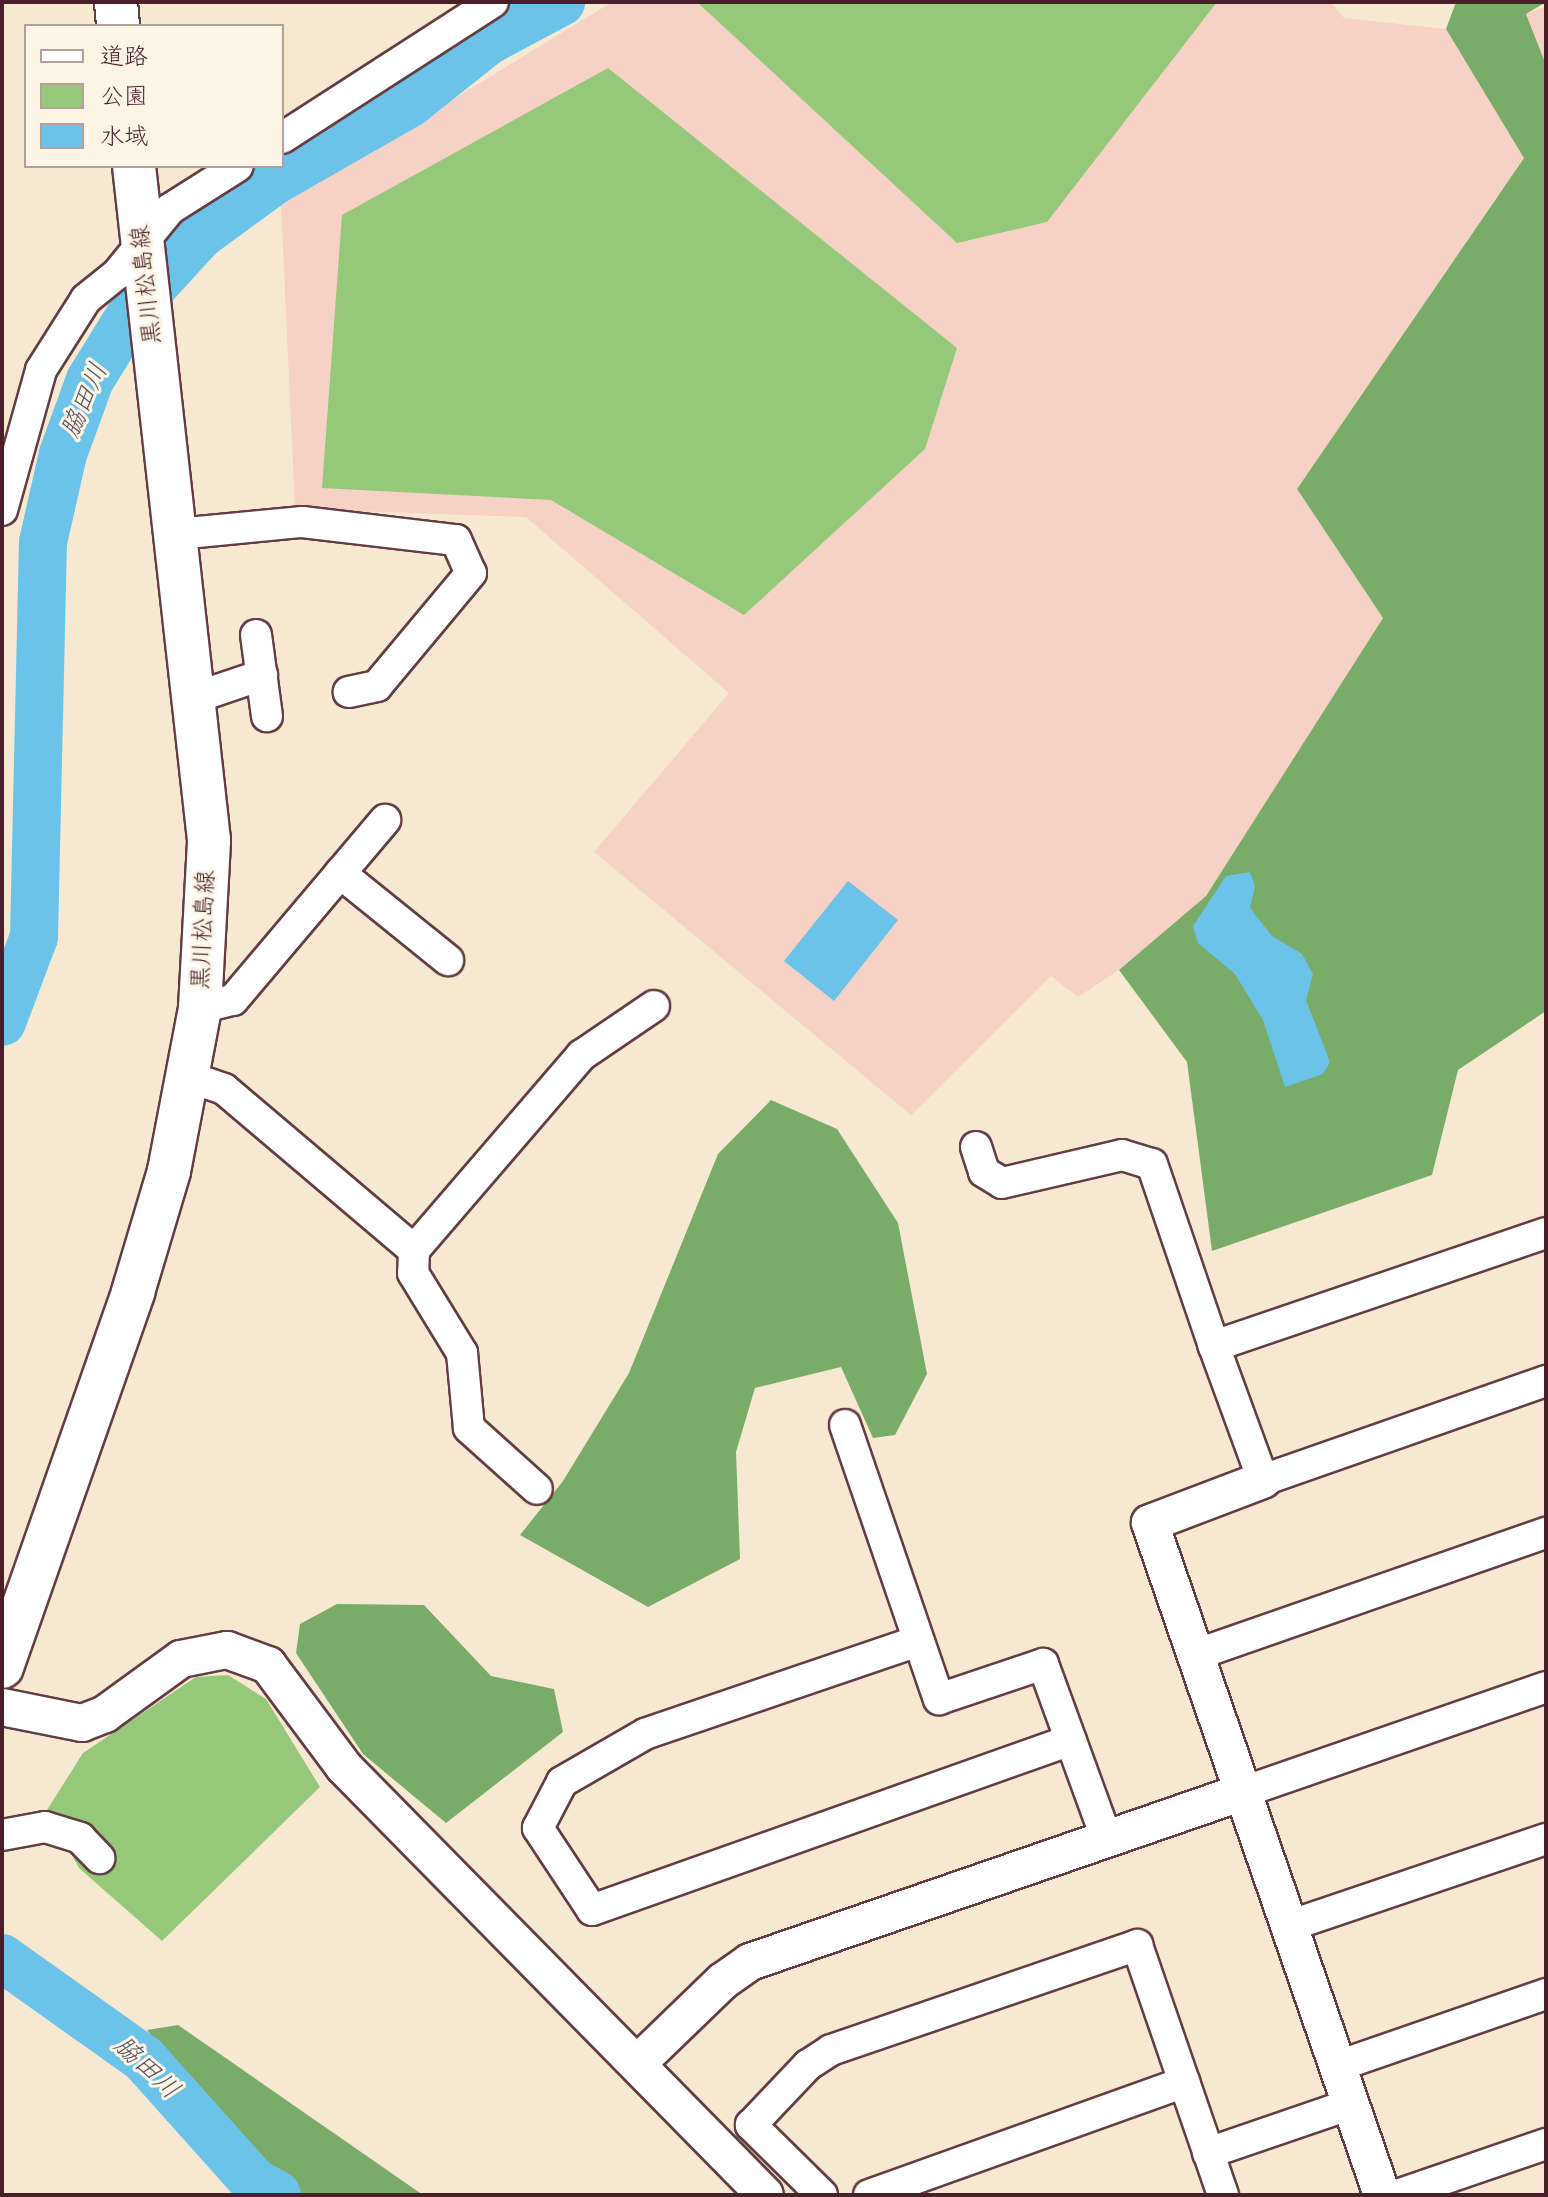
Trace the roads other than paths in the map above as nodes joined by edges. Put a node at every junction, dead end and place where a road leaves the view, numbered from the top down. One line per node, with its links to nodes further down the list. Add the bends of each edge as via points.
1 (116, 2): 3 (main road)
2 (493, 2): 4 (street)
3 (118, 24)
4 (284, 137)
5 (134, 168): 7 (main road, 黒川松島線)
6 (235, 168): 7 (street, via 170,209)
7 (142, 243): 8 (street, via 117,274 86,299 41,370); 9 (main road, 黒川松島線)
8 (2, 498)
9 (177, 534): 12 (street, via 302,522 456,540 471,573 377,686); 13 (main road, 黒川松島線)
10 (256, 635): 11 (street)
11 (262, 675): 13 (street); 14 (street)
12 (349, 692)
13 (194, 698): 19 (main road, 黒川松島線, via 209,840)
14 (267, 716)
15 (385, 820): 16 (street)
16 (340, 873): 17 (street); 19 (street, via 233,1000)
17 (448, 960)
18 (654, 1006): 23 (street, via 582,1055)
19 (200, 1008): 20 (main road, 黒川松島線)
20 (189, 1077): 23 (street, via 224,1089); 32 (main road, 黒川松島線, via 169,1171 133,1292)
21 (976, 1147): 24 (street, via 984,1172 1002,1183 1122,1155 1152,1164)
22 (1546, 1233): 24 (street)
23 (414, 1250): 28 (street, via 413,1273 462,1353 469,1428)
24 (1214, 1346): 27 (street)
25 (1546, 1381): 27 (street)
26 (845, 1425): 30 (street)
27 (1263, 1480): 31 (street, via 1150,1523)
28 (537, 1489)
29 (1546, 1533): 31 (street)
30 (918, 1641): 35 (street, via 939,1699 1043,1664); 35 (street, via 645,1734 562,1782 538,1828 592,1910)
31 (1195, 1655): 36 (street)
32 (2, 1667)
33 (1546, 1687): 36 (street)
34 (2, 1707): 43 (street, via 82,1723 105,1714 181,1659 227,1650 268,1665 344,1767)
35 (1071, 1740): 38 (street)
36 (1243, 1792): 38 (street); 41 (street)
37 (2, 1835): 40 (street, via 45,1827 80,1838)
38 (1106, 1837): 43 (street, via 750,1962)
39 (1546, 1839): 41 (street)
40 (99, 1858)
41 (1289, 1926): 44 (street)
42 (1546, 1994): 44 (street)
43 (638, 2063): 49 (street)
44 (1338, 2066): 46 (street)
45 (1184, 2082): 48 (street); 50 (street, via 1137,1945 831,2050 808,2065 751,2125); 51 (street)
46 (1351, 2104): 48 (street); 53 (street)
47 (1546, 2144): 54 (street)
48 (1208, 2153): 52 (street)
49 (765, 2195)
50 (822, 2195)
51 (869, 2195)
52 (1223, 2195)
53 (1382, 2195)
54 (1397, 2195)

